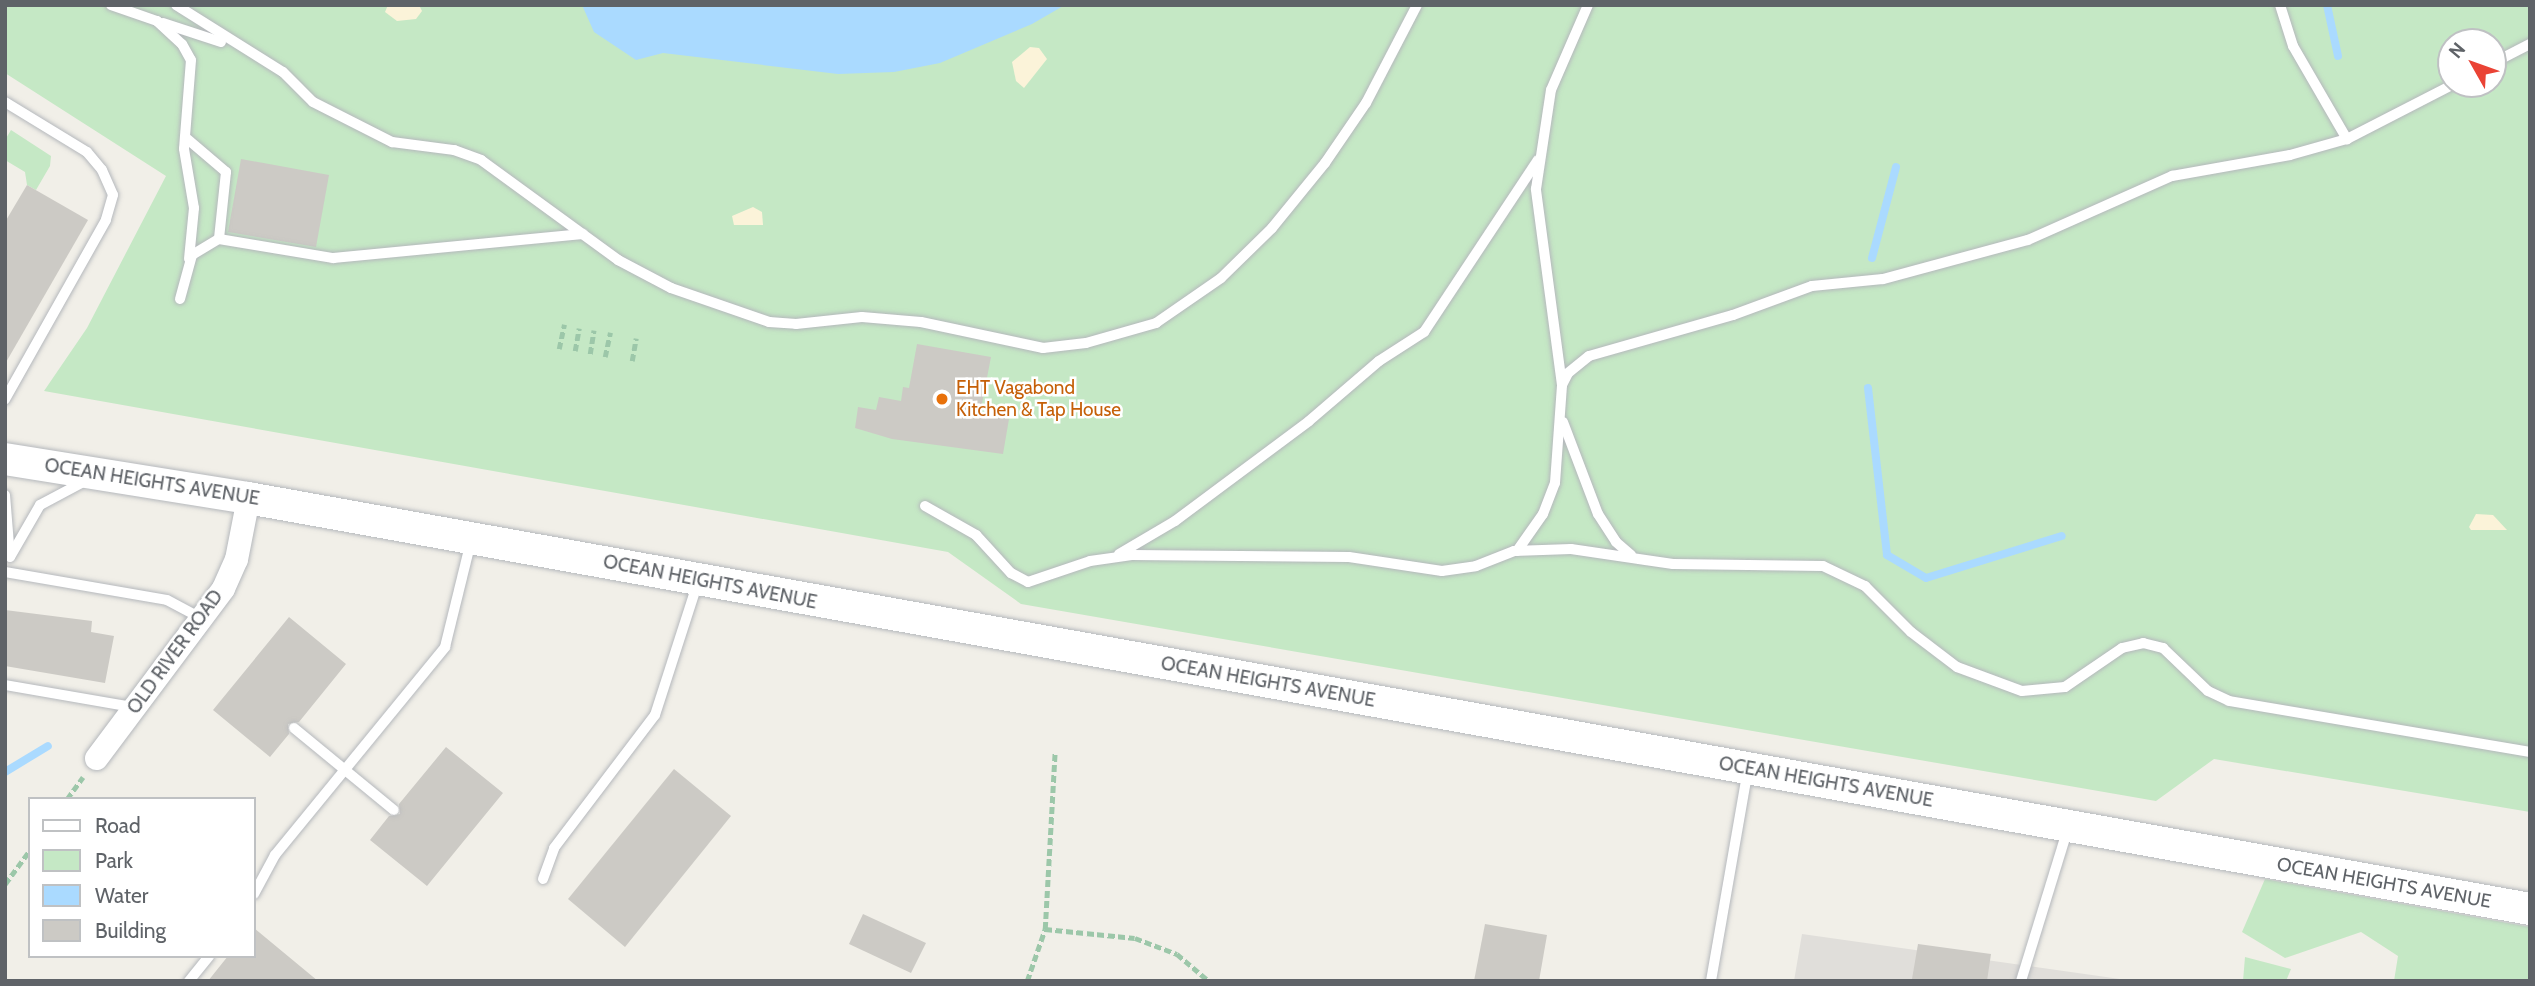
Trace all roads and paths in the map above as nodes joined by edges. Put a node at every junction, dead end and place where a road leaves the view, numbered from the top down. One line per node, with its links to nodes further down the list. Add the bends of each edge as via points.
1 (111, 5): 6 (lane)
2 (176, 5): 8 (lane)
3 (1417, 5): 15 (lane, via 1351,127 1272,228 1193,302 1156,323 1113,337 1043,348 921,322 862,317 769,322 671,288 618,260)
4 (1588, 5): 14 (lane, via 1550,90)
5 (2280, 5): 13 (lane, via 2293,46)
6 (157, 21): 8 (lane); 12 (lane, via 191,60)
7 (2530, 44): 9 (lane)
8 (237, 48): 15 (lane, via 283,72 313,102 392,142 454,150 481,160)
9 (2507, 56)
10 (2437, 93): 13 (lane)
11 (5, 102): 30 (lane, via 87,152 102,170 113,195 100,232)
12 (186, 138): 16 (lane, via 226,172); 17 (lane, via 194,221)
13 (2347, 139): 29 (lane, via 2290,155 2172,176 2028,240 1883,279 1812,286 1733,315 1607,349 1578,363)
14 (1538, 160): 29 (lane, via 1536,210); 39 (lane, via 1424,332 1379,361 1175,522)
15 (583, 234): 16 (lane, via 333,258)
16 (219, 239): 17 (lane, via 202,245)
17 (188, 262): 18 (lane)
18 (180, 299)
19 (564, 325): 24 (path)
20 (579, 328): 25 (path)
21 (594, 330): 26 (path)
22 (610, 333): 27 (path)
23 (636, 338): 28 (path)
24 (559, 349)
25 (575, 351)
26 (590, 354)
27 (605, 357)
28 (632, 361)
29 (1562, 386): 31 (lane)
30 (5, 399)
31 (1560, 414): 38 (lane, via 1551,496); 41 (lane, via 1598,514 1616,542)
32 (5, 459): 33 (main road, OCEAN HEIGHTS AVENUE)
33 (102, 472): 35 (main road, OCEAN HEIGHTS AVENUE); 40 (lane, via 40,505)
34 (5, 495): 40 (lane)
35 (248, 498): 37 (main road, OCEAN HEIGHTS AVENUE); 44 (street, OLD RIVER ROAD, via 236,559 223,588)
36 (925, 506): 39 (lane, via 976,535 1011,573 1028,582)
37 (471, 538): 43 (main road, OCEAN HEIGHTS AVENUE); 52 (lane, via 445,647)
38 (1517, 551): 39 (lane, via 1476,566 1442,571 1349,557); 41 (lane, via 1597,550)
39 (1114, 556)
40 (10, 557): 42 (lane)
41 (1633, 557): 49 (lane, via 1673,564 1774,562 1838,570 1865,586 1911,632 1957,667 2022,691 2045,692 2073,684 2122,648 2143,643 2169,652 2208,691 2229,701)
42 (6, 572): 44 (lane, via 167,600)
43 (699, 579): 51 (main road, OCEAN HEIGHTS AVENUE); 56 (lane, via 655,716 554,848)
44 (201, 618): 46 (street, OLD RIVER ROAD)
45 (5, 685): 46 (lane)
46 (135, 707): 50 (street, OLD RIVER ROAD)
47 (294, 728): 52 (lane)
48 (1055, 752): 60 (path)
49 (2530, 752)
50 (96, 758)
51 (1748, 768): 54 (main road, OCEAN HEIGHTS AVENUE); 65 (lane)
52 (345, 770): 53 (lane); 58 (lane, via 275,855)
53 (394, 810)
54 (2069, 825): 59 (main road, OCEAN HEIGHTS AVENUE); 66 (lane)
55 (28, 853): 57 (path)
56 (543, 879)
57 (5, 884)
58 (256, 890)
59 (2530, 909)
60 (1045, 929): 63 (path); 64 (path, via 1135,938 1177,954)
61 (207, 958): 62 (lane)
62 (189, 981)
63 (1027, 981)
64 (1209, 981)
65 (1711, 981)
66 (2021, 981)

